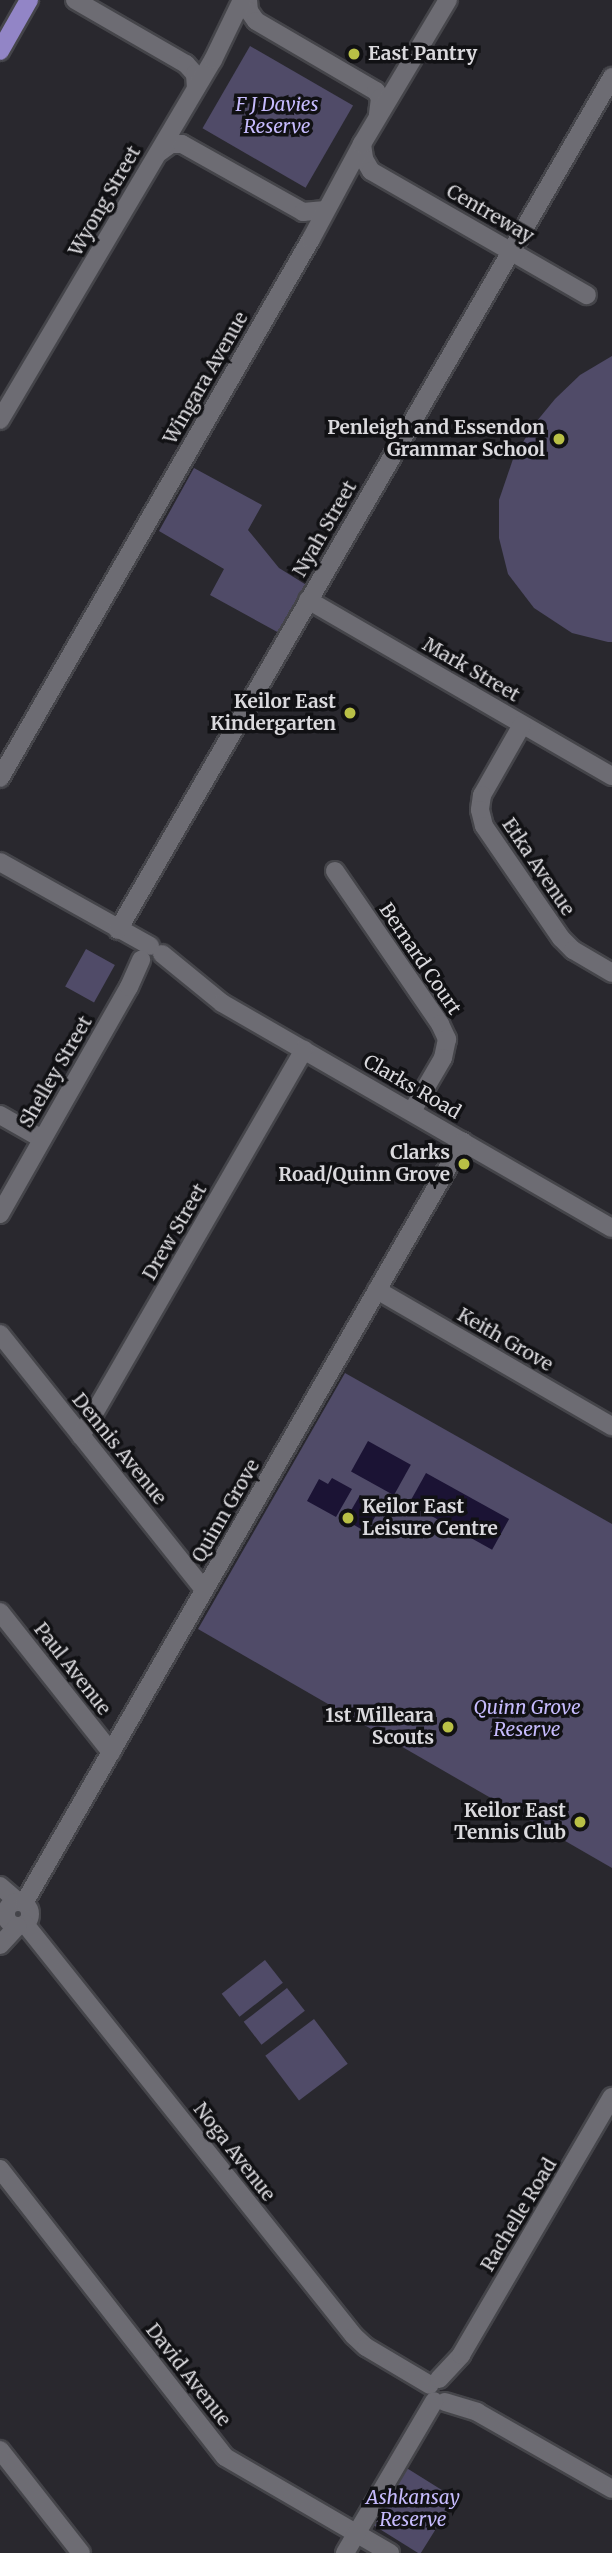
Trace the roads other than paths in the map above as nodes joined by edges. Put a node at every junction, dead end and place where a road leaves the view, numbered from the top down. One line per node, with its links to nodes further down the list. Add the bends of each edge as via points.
1 (29, 0): 8 (main road)
2 (75, 0): 10 (street)
3 (242, 0): 7 (street, Wyong Street)
4 (248, 0): 6 (street)
5 (448, 0): 11 (street, Wingara Avenue)
6 (256, 21): 7 (street); 14 (street)
7 (230, 28): 9 (street, Wyong Street)
8 (0, 51)
9 (213, 60): 10 (street); 13 (street, Wyong Street)
10 (186, 64): 13 (street, via 195,74)
11 (403, 77): 14 (street); 15 (street, Wingara Avenue)
12 (612, 77): 25 (street, Nyah Street)
13 (196, 88): 16 (street, Wyong Street)
14 (376, 91): 15 (street)
15 (378, 115): 17 (street, Wingara Avenue)
16 (177, 121): 18 (street, via 179,136); 19 (street, Wyong Street)
17 (362, 144): 20 (street); 21 (street, Wingara Avenue)
18 (188, 147): 19 (street, via 171,144); 23 (street)
19 (155, 158): 27 (street, Wyong Street)
20 (371, 171): 21 (street); 25 (street, Centreway)
21 (345, 176): 22 (street, Wingara Avenue)
22 (324, 210): 23 (street); 24 (street, Wingara Avenue)
23 (303, 212): 24 (street, via 308,234)
24 (303, 250): 31 (street, Wingara Avenue)
25 (511, 251): 26 (street, Centreway); 28 (street, Nyah Street)
26 (587, 295)
27 (0, 420)
28 (308, 600): 29 (street, Mark Street); 34 (street, Nyah Street)
29 (522, 725): 30 (street, Mark Street); 36 (street, Etka Avenue, via 482,795 484,826 561,938)
30 (612, 776)
31 (0, 778)
32 (0, 862): 34 (street, Clarks Road)
33 (335, 871): 38 (street, Bernard Court, via 447,1039 443,1058)
34 (118, 930): 35 (street, Clarks Road)
35 (150, 958): 37 (street, Clarks Road); 40 (street, Shelley Street)
36 (612, 973)
37 (304, 1050): 38 (street, Clarks Road); 47 (street, Drew Street)
38 (412, 1111): 41 (street, Clarks Road)
39 (0, 1115): 40 (street)
40 (42, 1139): 42 (street, Shelley Street)
41 (463, 1141): 43 (street, Clarks Road); 44 (street, Quinn Grove)
42 (0, 1214)
43 (612, 1228)
44 (377, 1290): 46 (street, Keith Grove); 48 (street, Quinn Grove)
45 (0, 1334): 47 (street, Dennis Avenue)
46 (612, 1426)
47 (81, 1436): 48 (street, Dennis Avenue)
48 (204, 1590): 50 (street, Quinn Grove)
49 (0, 1612): 50 (street, Paul Avenue)
50 (111, 1752): 52 (street, Quinn Grove)
51 (0, 1886): 52 (street, Noga Avenue)
52 (14, 1910): 53 (street, Quinn Grove); 56 (street, Noga Avenue, via 354,2336)
53 (0, 1942)
54 (612, 2097): 56 (street, Rachelle Road)
55 (0, 2169): 59 (street, David Avenue, via 225,2457)
56 (442, 2390): 58 (street, Noga Avenue); 59 (street, Rachelle Road)
57 (0, 2450): 60 (street)
58 (612, 2489)
59 (357, 2534): 61 (street, Rachelle Road); 62 (street, David Avenue)
60 (81, 2553)
61 (345, 2553)
62 (390, 2553)

